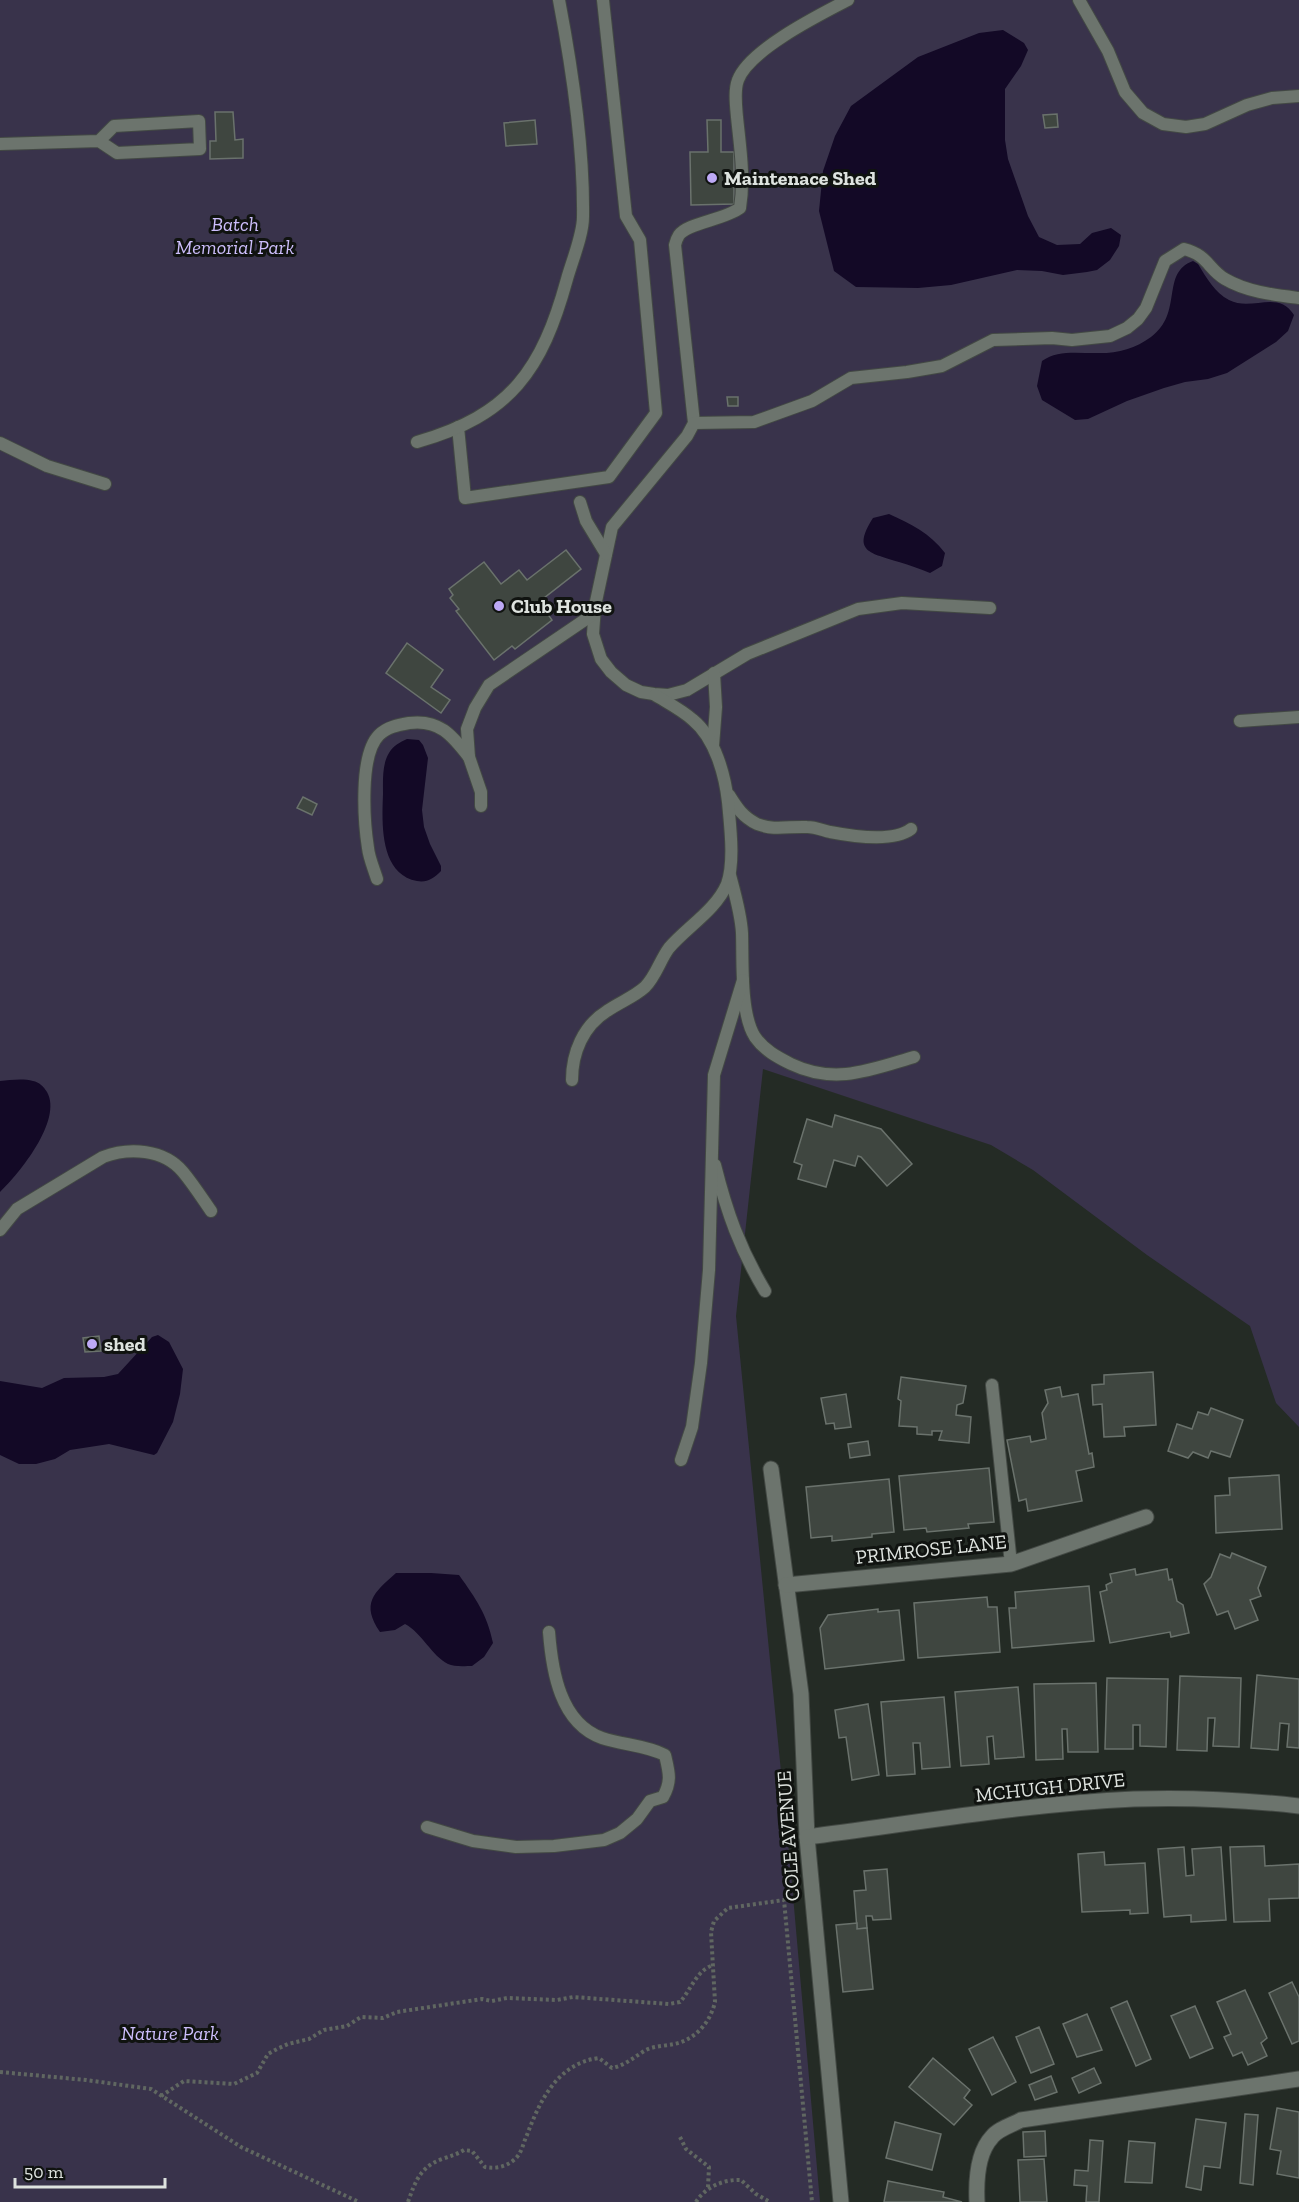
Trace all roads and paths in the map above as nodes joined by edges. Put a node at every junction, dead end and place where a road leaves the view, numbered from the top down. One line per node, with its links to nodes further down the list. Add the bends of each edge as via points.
1 (559, 0): 10 (lane, via 577,115 583,219 557,315 537,360 518,386 487,413)
2 (603, 0): 10 (lane, via 626,216 640,240 656,413 609,477 465,498)
3 (848, 0): 9 (lane, via 767,47 749,63 738,81 736,104 743,189 740,208 721,219 689,227 675,244)
4 (1079, 0): 5 (lane, via 1108,51 1125,92 1143,113 1163,124 1205,124 1247,105)
5 (1299, 96)
6 (99, 141): 6 (lane, via 114,126 199,121 200,149 117,153); 7 (lane)
7 (0, 144)
8 (1299, 298): 9 (lane, via 1243,287 1223,278 1195,252 1184,249 1165,261 1138,319 1110,336 993,340 942,366 851,378 812,401 754,422)
9 (694, 423): 15 (lane, via 612,527)
10 (458, 428): 11 (lane)
11 (417, 442)
12 (0, 443): 13 (lane, via 47,466)
13 (105, 484)
14 (580, 502): 15 (lane, via 586,521)
15 (606, 554): 17 (lane)
16 (990, 608): 18 (lane, via 902,603 858,609 747,654)
17 (595, 614): 19 (lane, via 593,634 601,659 626,685); 23 (lane, via 489,686 467,729)
18 (714, 673): 19 (lane, via 687,690); 22 (lane)
19 (654, 694): 22 (lane, via 695,721)
20 (1299, 717): 21 (lane)
21 (1240, 721)
22 (712, 747): 24 (lane)
23 (469, 757): 25 (lane, via 482,792); 28 (lane, via 455,738 436,725 395,725 378,735 366,766 364,786 368,850)
24 (727, 791): 26 (lane, via 746,818 764,827 813,827 876,836 898,836); 27 (lane)
25 (481, 806)
26 (911, 829)
27 (729, 871): 29 (lane, via 742,932); 31 (lane, via 727,883 714,903 668,949 648,984 601,1015 586,1030 576,1050)
28 (377, 879)
29 (743, 980): 30 (lane, via 754,1034 765,1049 803,1070 837,1076); 32 (lane, via 714,1075)
30 (914, 1057)
31 (572, 1080)
32 (711, 1149): 35 (lane, via 726,1210); 37 (lane, via 709,1270 701,1364 693,1427)
33 (211, 1211): 34 (lane, via 182,1170 167,1160 152,1153 117,1152 17,1209)
34 (0, 1230)
35 (765, 1292)
36 (992, 1385): 40 (lane)
37 (681, 1460)
38 (771, 1469): 41 (street, COLE AVENUE)
39 (1146, 1517): 40 (street, PRIMROSE LANE)
40 (1011, 1564): 41 (street, PRIMROSE LANE)
41 (786, 1585): 45 (street, COLE AVENUE, via 801,1694)
42 (549, 1632): 44 (lane, via 556,1679 573,1716 588,1731 603,1738 651,1748 664,1755 670,1785 663,1797 650,1801 637,1819 604,1840 516,1847 472,1841)
43 (1299, 1806): 45 (street, MCHUGH DRIVE, via 1193,1799 1116,1800)
44 (427, 1827)
45 (807, 1837): 57 (street, COLE AVENUE)
46 (714, 1965): 49 (path, via 706,1967 680,2002 669,2004 573,1997 507,1998 443,2004 382,2018 361,2017 347,2026 324,2030 277,2049 268,2054 257,2073 234,2084 184,2081); 53 (path, via 715,2002 704,2026 694,2036 648,2049 622,2066 612,2068 599,2058 570,2068 547,2090 515,2159 496,2169 485,2167 472,2151 464,2150 422,2170); 56 (path, via 711,1932 721,1913 728,1908 784,1900)
47 (0, 2072): 49 (path, via 151,2089)
48 (1299, 2079): 58 (street, via 1021,2120 992,2136 982,2154)
49 (160, 2096): 52 (path, via 241,2147)
50 (680, 2137): 51 (path, via 686,2149 709,2167)
51 (708, 2187): 54 (path); 55 (path, via 741,2180)
52 (358, 2202)
53 (408, 2202)
54 (696, 2202)
55 (770, 2202)
56 (812, 2202)
57 (841, 2202)
58 (977, 2202)

